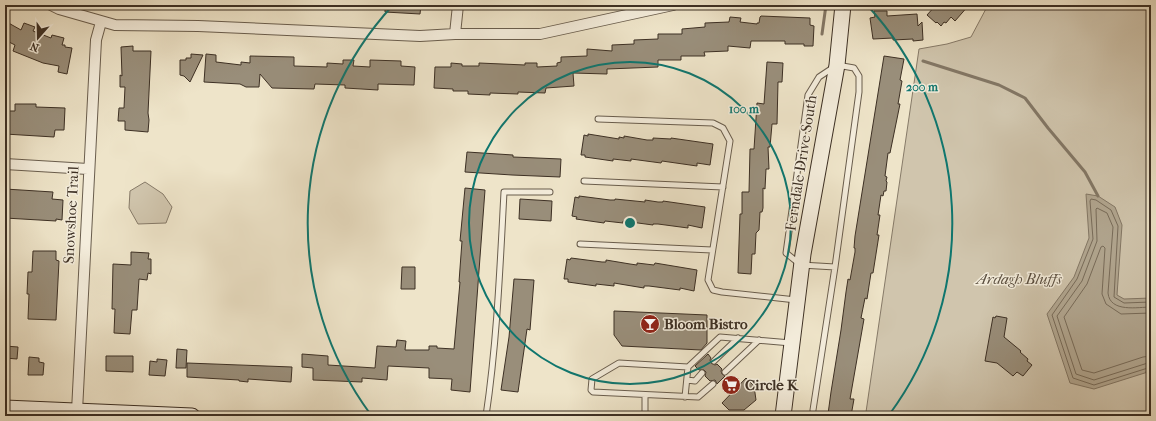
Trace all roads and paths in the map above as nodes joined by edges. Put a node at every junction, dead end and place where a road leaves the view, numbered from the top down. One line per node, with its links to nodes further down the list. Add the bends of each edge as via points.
1 (51, 5): 5 (street)
2 (458, 5): 6 (street)
3 (674, 5): 6 (street, via 540,34)
4 (843, 5): 7 (main road, Ferndale Drive South)
5 (101, 22): 6 (street, via 115,25 420,36); 10 (street, Snowshoe Trail, via 96,40)
6 (456, 34)
7 (837, 65): 16 (main road, Ferndale Drive South); 16 (lane, Ferndale Drive South, via 819,77 808,95 786,252); 17 (lane, via 854,68 859,76 859,92)
8 (598, 119): 12 (lane, via 713,123 724,128 730,141)
9 (5, 164): 10 (street)
10 (88, 169): 32 (street, Snowshoe Trail)
11 (584, 181): 12 (lane)
12 (723, 187): 15 (lane)
13 (550, 192): 34 (lane, via 504,192 499,300)
14 (580, 244): 15 (lane)
15 (712, 250): 18 (lane, via 708,280 713,290)
16 (801, 265): 17 (lane); 18 (main road, Ferndale Drive South)
17 (835, 267): 31 (lane)
18 (797, 300): 21 (main road, Ferndale Drive South)
19 (738, 338): 20 (lane); 22 (lane); 23 (lane, via 720,337)
20 (759, 340): 21 (lane); 24 (lane)
21 (792, 343): 36 (main road, Ferndale Drive South)
22 (714, 361)
23 (688, 367): 26 (lane); 28 (lane, via 620,363 592,379 593,392)
24 (725, 372)
25 (702, 373): 26 (lane, via 695,380)
26 (687, 380): 29 (lane)
27 (712, 384): 29 (lane, via 698,397)
28 (646, 395): 29 (lane); 35 (lane)
29 (685, 396)
30 (5, 408): 32 (main road)
31 (813, 410)
32 (77, 411): 33 (main road)
33 (192, 416)
34 (486, 416)
35 (645, 416)
36 (783, 416)

